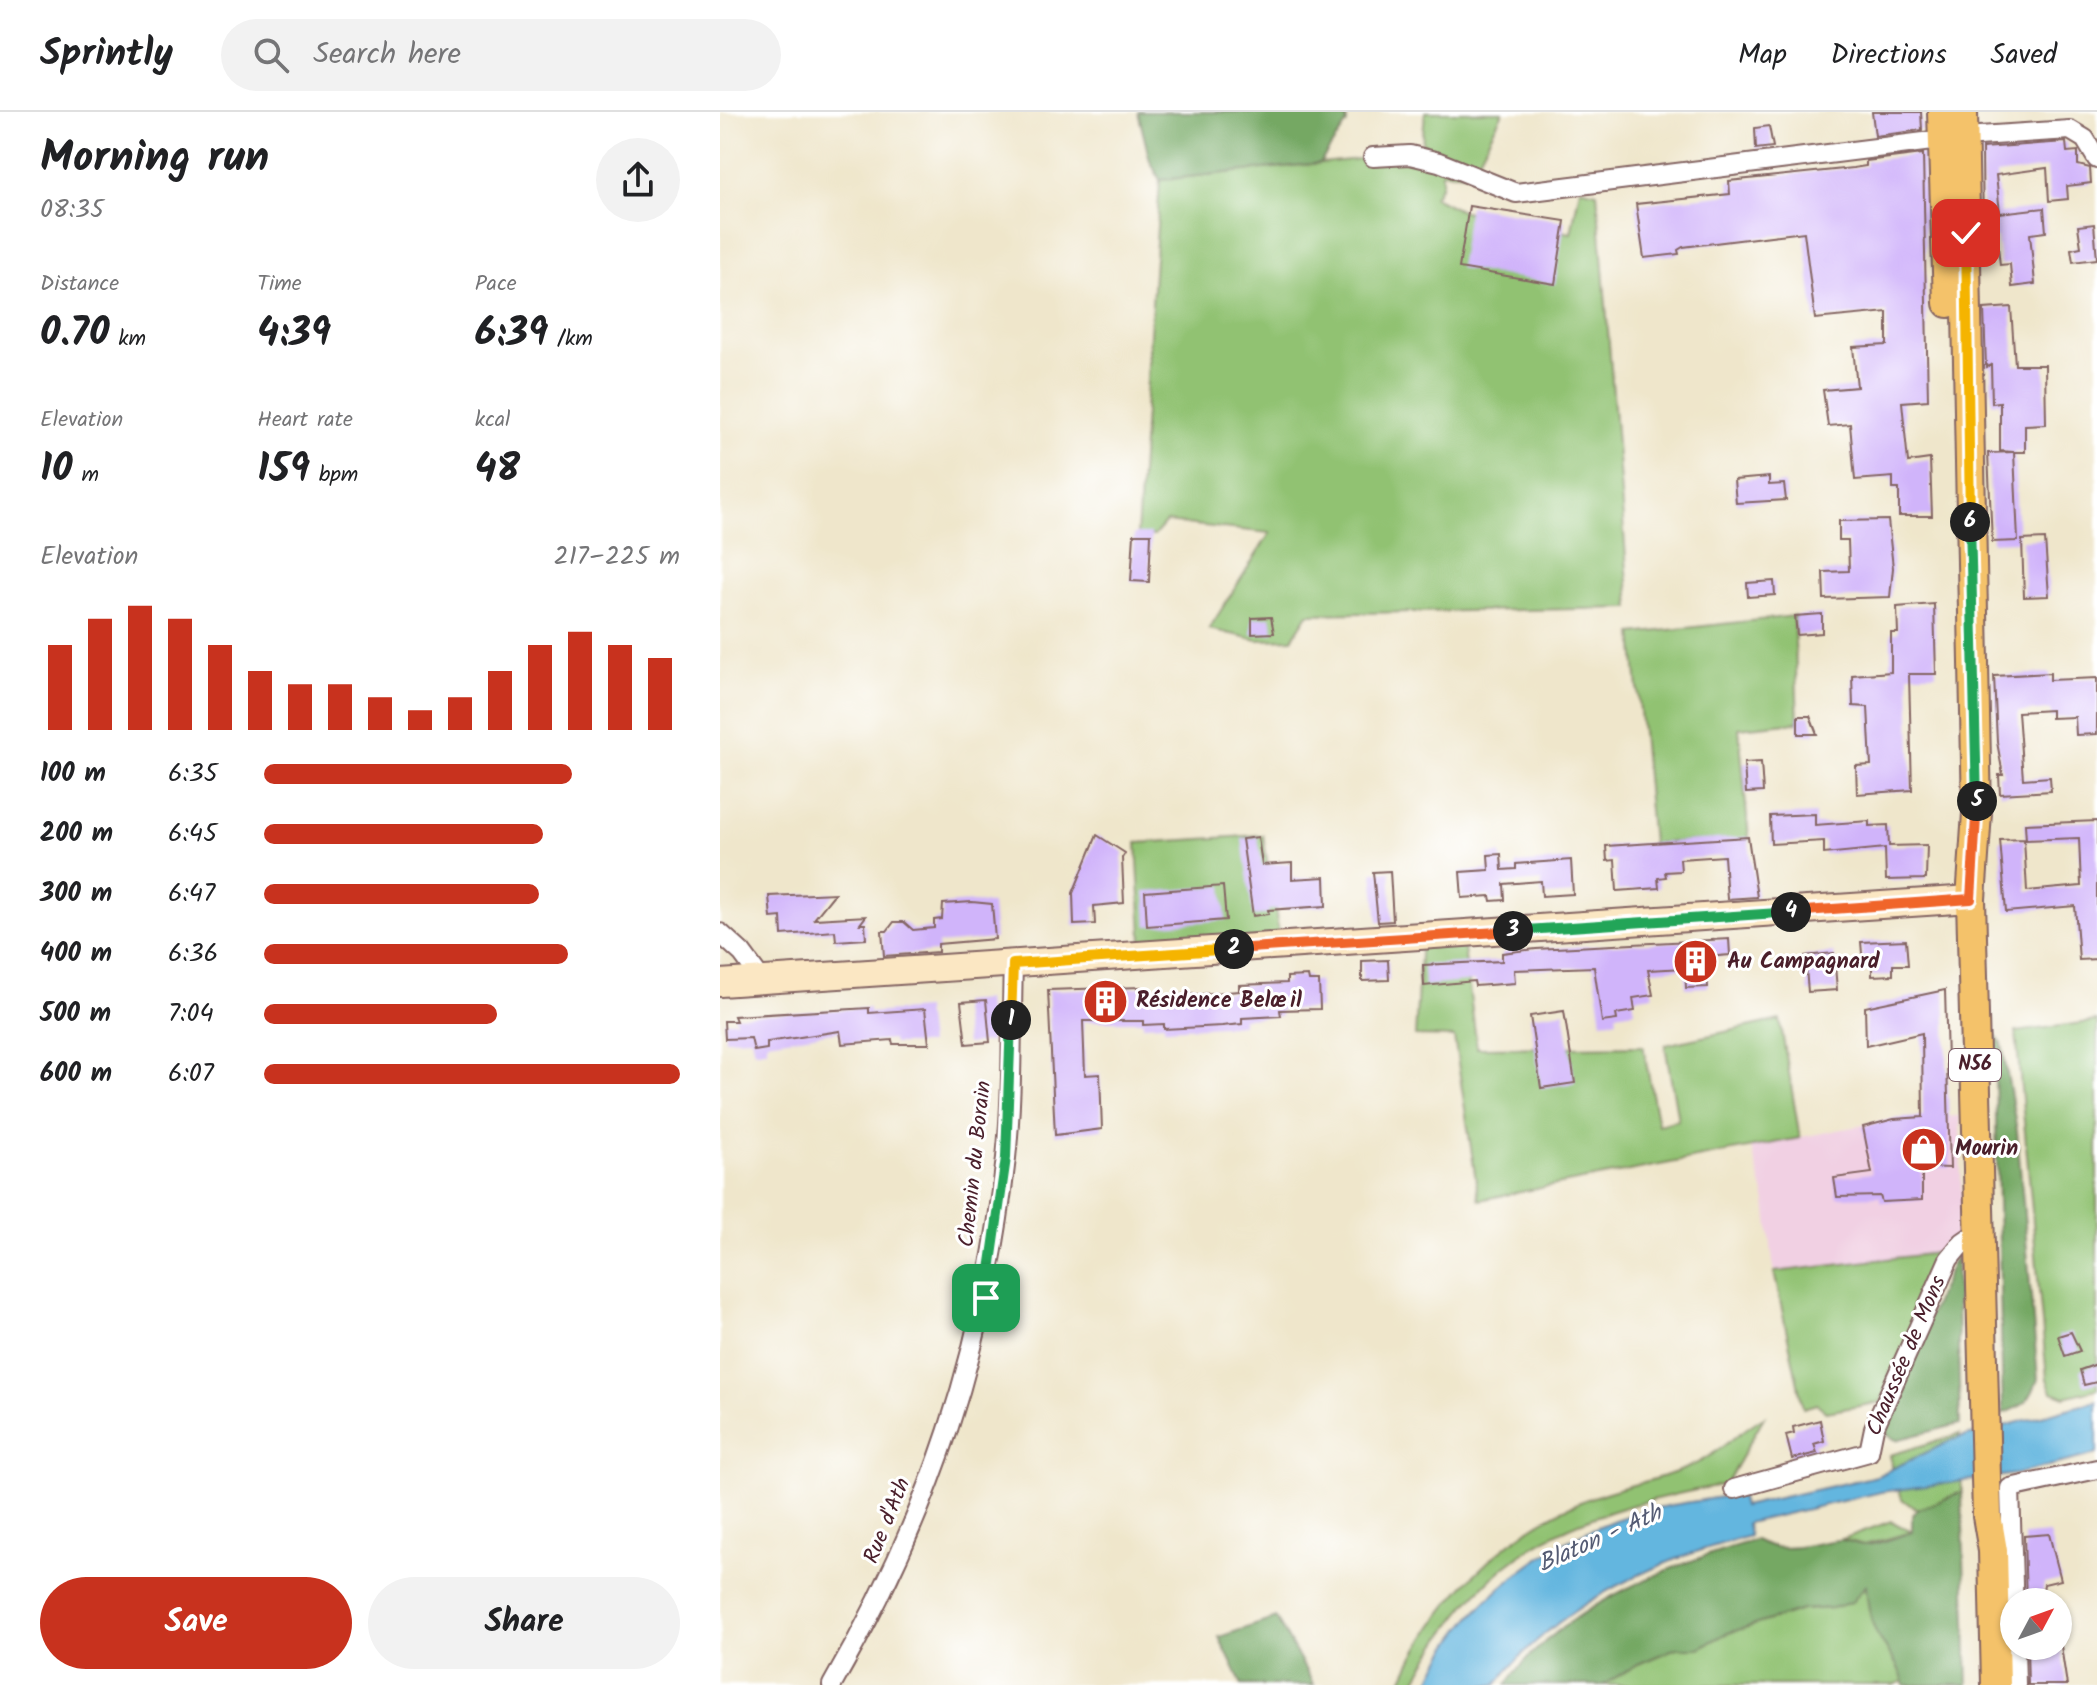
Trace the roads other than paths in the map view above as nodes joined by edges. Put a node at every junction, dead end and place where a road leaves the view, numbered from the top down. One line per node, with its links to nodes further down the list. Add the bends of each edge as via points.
1 (1942, 112): 2 (main road, Chaussée de Mons / N56)
2 (1957, 130): 3 (street, via 1516,193 1439,162 1410,155); 4 (street, via 2070,130 2085,139); 5 (main road, Chaussée de Mons / N56, via 1977,813)
3 (1373, 157)
4 (2097, 159)
5 (1971, 899): 7 (street); 10 (main road, Chaussée de Mons / N56)
6 (720, 933): 8 (street)
7 (1013, 964): 8 (street); 11 (street, Chemin du Borain, via 1006,1158 986,1298)
8 (762, 980): 9 (street)
9 (720, 983)
10 (1979, 1231): 13 (street, Chaussée de Mons, via 1949,1259 1874,1428 1869,1452); 14 (main road, Chaussée de Mons / N56)
11 (969, 1367): 17 (street, Rue d'Ath, via 895,1570)
12 (2097, 1469): 15 (street, via 2010,1488)
13 (1734, 1489)
14 (1987, 1516): 18 (main road, Chaussée de Mons / N56, via 1980,1553); 19 (main road, Chaussée de Mons / N56, via 1993,1551)
15 (2013, 1588)
16 (2015, 1660): 20 (street)
17 (832, 1685)
18 (1982, 1685)
19 (1996, 1685)
20 (2016, 1685)

